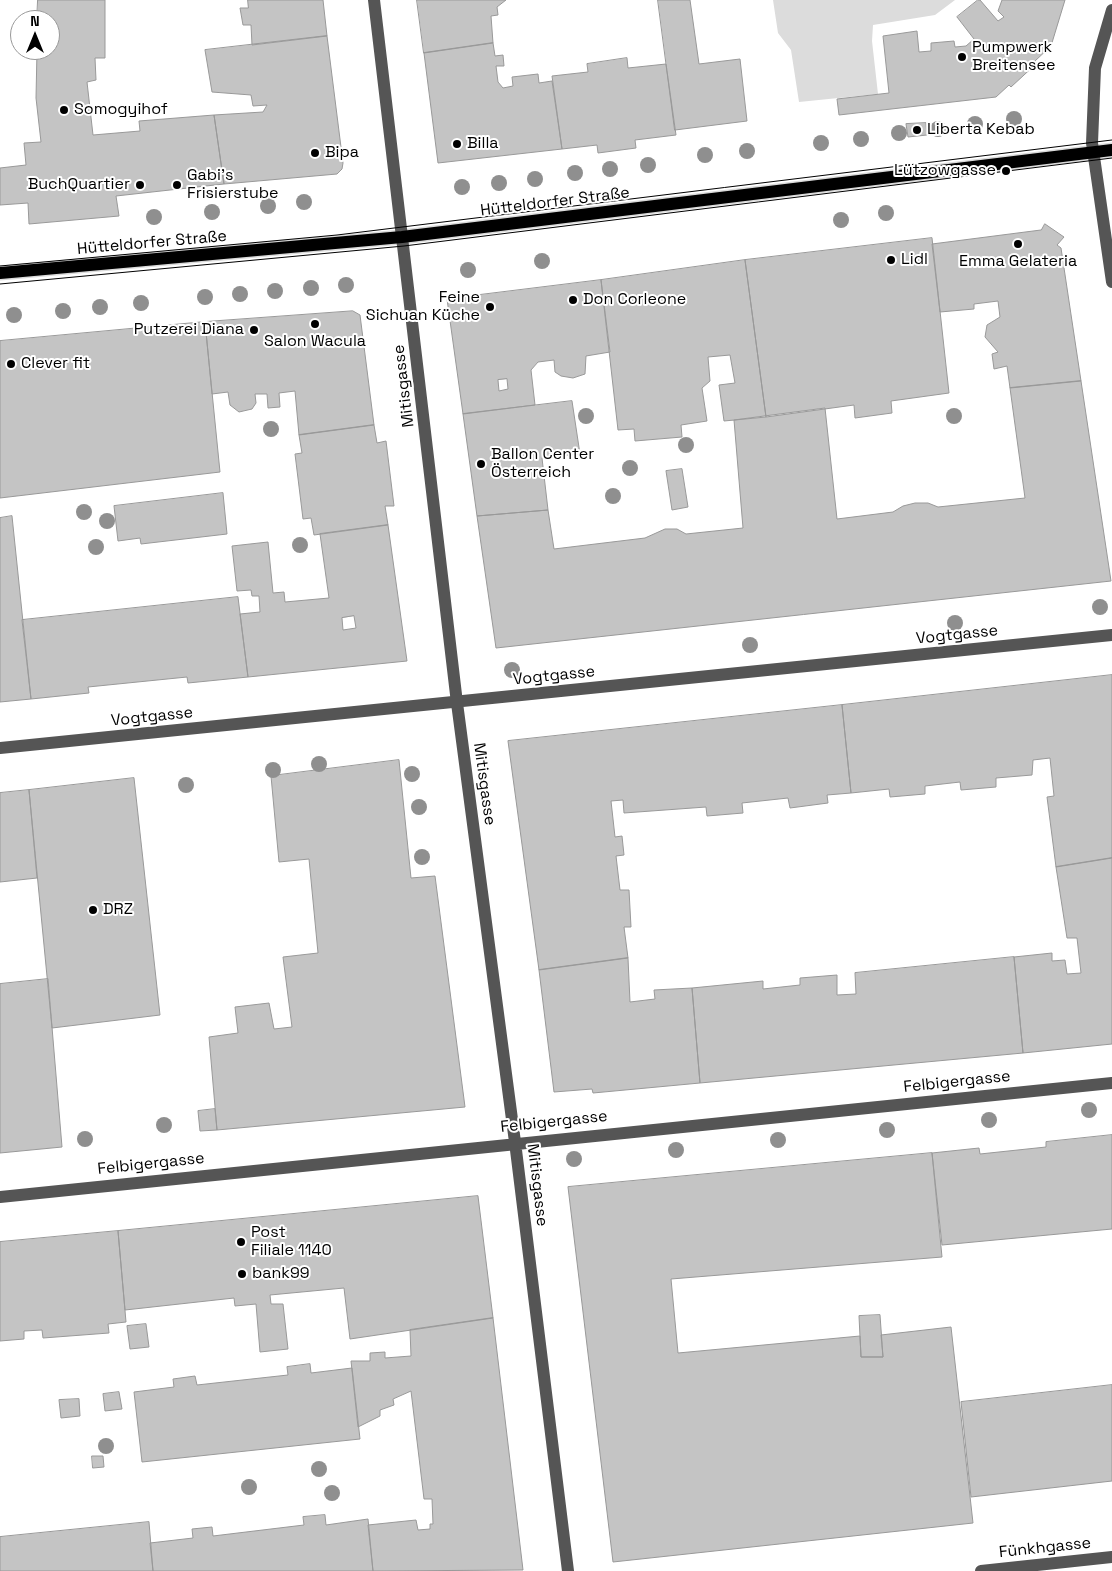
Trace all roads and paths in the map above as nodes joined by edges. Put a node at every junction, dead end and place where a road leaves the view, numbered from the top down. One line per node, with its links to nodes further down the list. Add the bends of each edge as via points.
1 (374, 0): 5 (street, Mitisgasse)
2 (1112, 10): 4 (street, via 1095,68)
3 (1112, 150): 4 (main road, Hütteldorfer Straße)
4 (1092, 152): 5 (main road, Hütteldorfer Straße); 7 (street)
5 (402, 237): 6 (main road, Hütteldorfer Straße); 9 (street, Mitisgasse)
6 (0, 274)
7 (1112, 282)
8 (1112, 635): 9 (street, Vogtgasse)
9 (457, 703): 10 (street, Vogtgasse); 12 (street, Mitisgasse)
10 (0, 748)
11 (1112, 1083): 12 (street, Felbigergasse)
12 (515, 1142): 13 (street, Felbigergasse); 15 (street, Mitisgasse)
13 (0, 1197)
14 (1112, 1557): 16 (street, Fünkhgasse)
15 (568, 1571)
16 (981, 1571)

